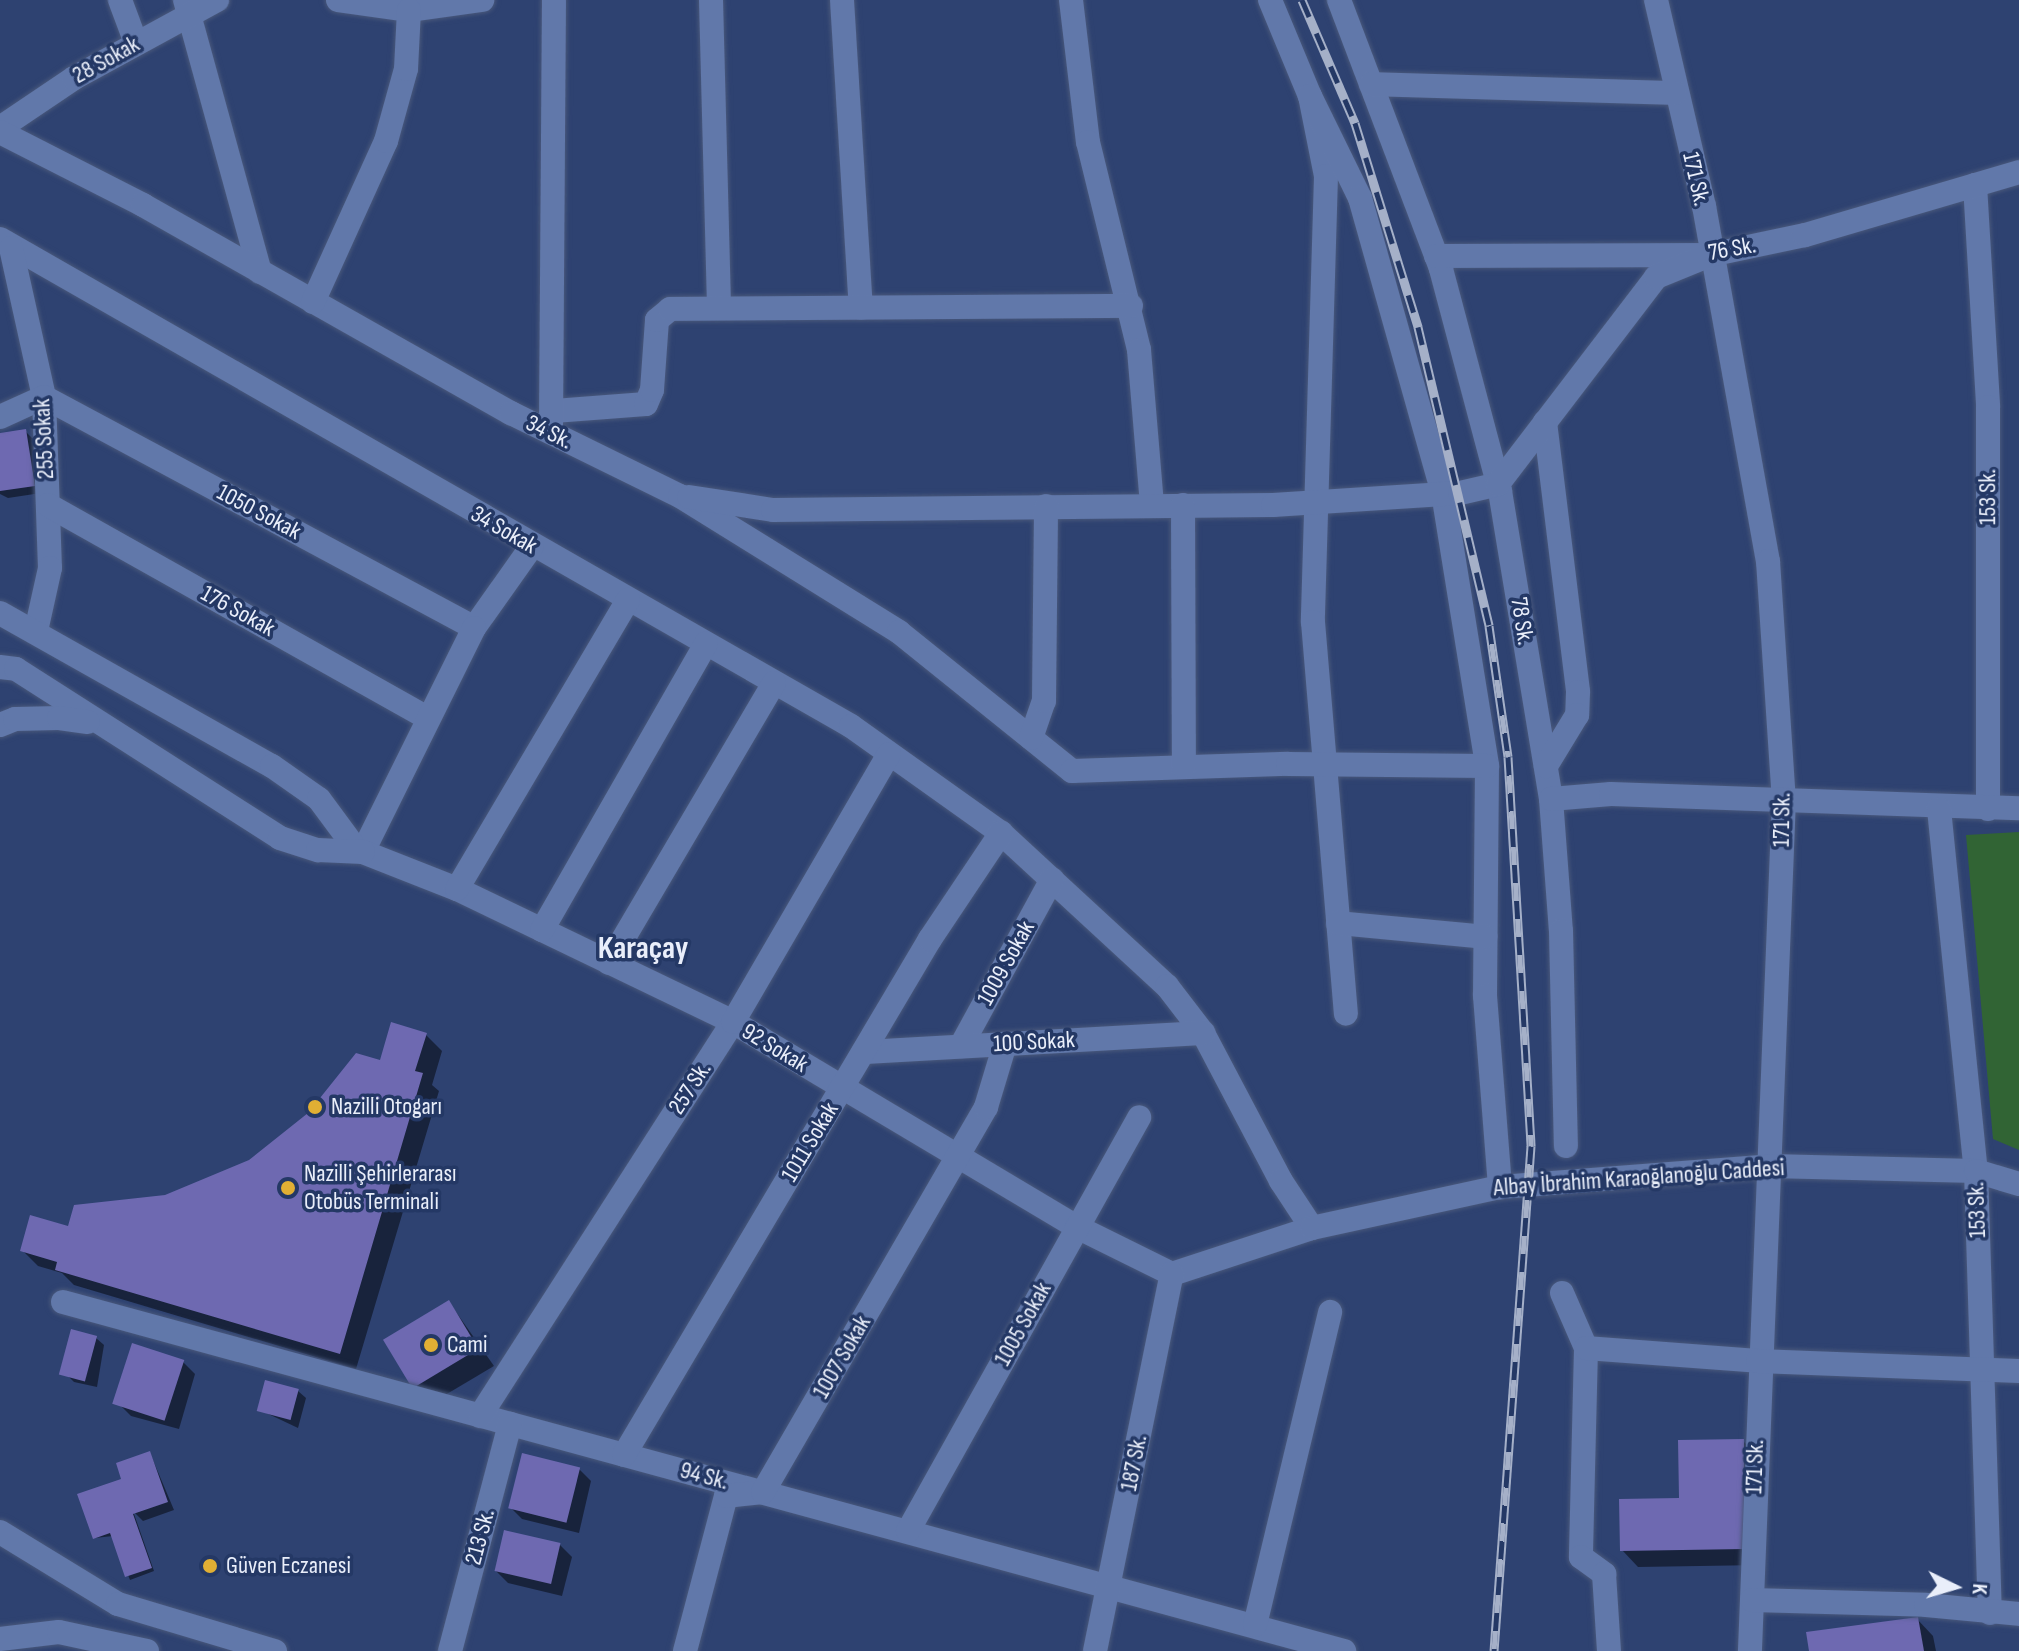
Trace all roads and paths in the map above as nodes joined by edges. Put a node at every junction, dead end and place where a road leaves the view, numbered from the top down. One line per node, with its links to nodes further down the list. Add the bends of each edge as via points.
1 (120, 0): 14 (street)
2 (217, 0): 12 (street, 28 Sokak)
3 (338, 0): 13 (street)
4 (482, 0): 13 (street)
5 (554, 0): 31 (street)
6 (711, 0): 28 (street)
7 (842, 0): 27 (street)
8 (1071, 0): 26 (street, via 1088,142)
9 (1270, 0): 17 (street)
10 (1339, 0): 15 (street, 78 Sk.)
11 (1656, 0): 16 (street, 171 Sk.)
12 (187, 8): 14 (street, 28 Sokak); 24 (street)
13 (409, 10): 25 (street, via 406,69 386,141)
14 (136, 43): 18 (street, 28 Sokak)
15 (1371, 84): 16 (street); 23 (street, 78 Sk.)
16 (1675, 93): 22 (street, 171 Sk., via 1704,206)
17 (1310, 96): 34 (street, via 1360,198); 36 (street, via 1326,176)
18 (0, 130): 24 (street, 34 Sk.)
19 (2019, 172): 20 (street, 76 Sk.)
20 (1975, 185): 22 (street, 76 Sk., via 1805,235); 62 (street, 153 Sk., via 1988,407)
21 (6, 244): 29 (street, 255 Sokak); 41 (street, 34 Sokak)
22 (1710, 255): 23 (street, 76 Sk.); 32 (street, via 1656,277); 59 (street, 171 Sk., via 1768,561)
23 (1436, 256): 33 (street, 78 Sk.)
24 (260, 272): 25 (street, 34 Sk.)
25 (313, 302): 31 (street, 34 Sk.)
26 (1131, 306): 27 (street); 38 (street)
27 (861, 307): 28 (street)
28 (719, 308): 31 (street, via 670,309 659,315 646,404)
29 (44, 397): 30 (street); 37 (street, 255 Sokak); 44 (street, 1050 Sokak)
30 (0, 417)
31 (552, 421): 35 (street, 34 Sk.)
32 (1545, 422): 33 (street); 56 (street, via 1578,692 1577,715)
33 (1498, 484): 34 (street); 56 (street, 78 Sk.)
34 (1443, 493): 36 (street); 55 (street)
35 (680, 496): 40 (street, via 773,510); 52 (street, 34 Sk., via 899,632)
36 (1318, 502): 39 (street); 54 (street, via 1313,622)
37 (48, 505): 45 (street, 255 Sokak, via 50,568); 49 (street, 176 Sokak)
38 (1152, 505): 39 (street); 40 (street)
39 (1183, 505): 57 (street)
40 (1046, 506): 52 (street, via 1044,701)
41 (532, 546): 42 (street, 34 Sokak); 44 (street)
42 (628, 600): 46 (street, 34 Sokak); 66 (street)
43 (0, 613): 45 (street)
44 (474, 628): 49 (street)
45 (36, 631): 64 (street, via 272,766 319,799)
46 (706, 644): 48 (street, 34 Sokak); 68 (street)
47 (0, 667): 50 (street, via 16,669)
48 (774, 683): 53 (street, 34 Sokak); 70 (street)
49 (427, 718): 64 (street)
50 (95, 723): 51 (street, via 59,718 15,719); 64 (street, via 280,838 318,850)
51 (0, 725)
52 (1031, 738): 57 (street, 34 Sk., via 1072,771)
53 (889, 754): 63 (street, 34 Sokak); 72 (street, 257 Sk.)
54 (1325, 764): 55 (street); 57 (street); 67 (street)
55 (1487, 766): 69 (street)
56 (1546, 766): 58 (street, 78 Sk.)
57 (1184, 767)
58 (1551, 799): 59 (street, via 1611,794); 79 (street, via 1561,931)
59 (1784, 799): 61 (street); 81 (street, 171 Sk.)
60 (2019, 808): 62 (street)
61 (1939, 809): 62 (street); 82 (street, 153 Sk.)
62 (1988, 809)
63 (1001, 833): 65 (street, 34 Sokak); 76 (street, 1011 Sokak)
64 (359, 851): 66 (street, 92 Sokak)
65 (1052, 879): 73 (street, 34 Sokak, via 1167,986); 75 (street, 1009 Sokak)
66 (457, 889): 68 (street, 92 Sokak)
67 (1338, 923): 69 (street); 71 (street)
68 (542, 930): 70 (street, 92 Sokak)
69 (1485, 937): 84 (street)
70 (609, 963): 72 (street, 92 Sokak)
71 (1346, 1014)
72 (733, 1022): 77 (street, 92 Sokak); 95 (street, 257 Sk.)
73 (1203, 1033): 74 (street, 100 Sokak); 86 (street, 34 Sokak, via 1281,1181)
74 (1005, 1044): 75 (street, 100 Sokak); 80 (street, 1007 Sokak, via 986,1107)
75 (961, 1046): 76 (street, 100 Sokak)
76 (864, 1052): 77 (street, 1011 Sokak)
77 (842, 1089): 80 (street, 92 Sokak); 97 (street, 1011 Sokak)
78 (1139, 1117): 85 (street, 1005 Sokak)
79 (1566, 1146)
80 (960, 1153): 85 (street, 92 Sokak); 98 (street, 1007 Sokak)
81 (1770, 1166): 82 (street, Albay İbrahim Karaoğlanoğlu Caddesi); 84 (street, Albay İbrahim Karaoğlanoğlu Caddesi); 92 (street, 171 Sk.)
82 (1976, 1171): 83 (street, Albay İbrahim Karaoğlanoğlu Caddesi); 93 (street, 153 Sk.)
83 (2019, 1184)
84 (1500, 1187): 86 (street, Albay İbrahim Karaoğlanoğlu Caddesi)
85 (1077, 1227): 87 (street, 92 Sokak); 99 (street, 1005 Sokak)
86 (1312, 1228): 87 (street, Albay İbrahim Karaoğlanoğlu Caddesi)
87 (1172, 1274): 101 (street, 187 Sk.)
88 (1562, 1293): 91 (street)
89 (63, 1302): 95 (street, 94 Sk.)
90 (1330, 1312): 105 (street)
91 (1586, 1348): 92 (street); 113 (street, via 1581,1557 1604,1574)
92 (1758, 1361): 93 (street); 102 (street, 171 Sk.)
93 (1984, 1369): 94 (street); 103 (street, 153 Sk.)
94 (2019, 1371)
95 (480, 1416): 96 (street, 94 Sk.)
96 (510, 1424): 97 (street, 94 Sk.); 109 (street, 213 Sk.)
97 (624, 1455): 98 (street, 94 Sk.)
98 (763, 1492): 99 (street, 94 Sk.); 110 (street, via 726,1496)
99 (908, 1531): 101 (street, 94 Sk.)
100 (0, 1532): 108 (street, via 118,1604)
101 (1110, 1584): 105 (street, 94 Sk.); 111 (street, 187 Sk.)
102 (1752, 1600): 103 (street, via 1926,1605); 114 (street, 171 Sk.)
103 (1990, 1613): 104 (street)
104 (2019, 1614)
105 (1255, 1625): 112 (street, 94 Sk.)
106 (0, 1639): 107 (street, via 59,1632)
107 (147, 1651)
108 (275, 1651)
109 (450, 1651)
110 (685, 1651)
111 (1095, 1651)
112 (1344, 1651)
113 (1609, 1651)
114 (1750, 1651)

